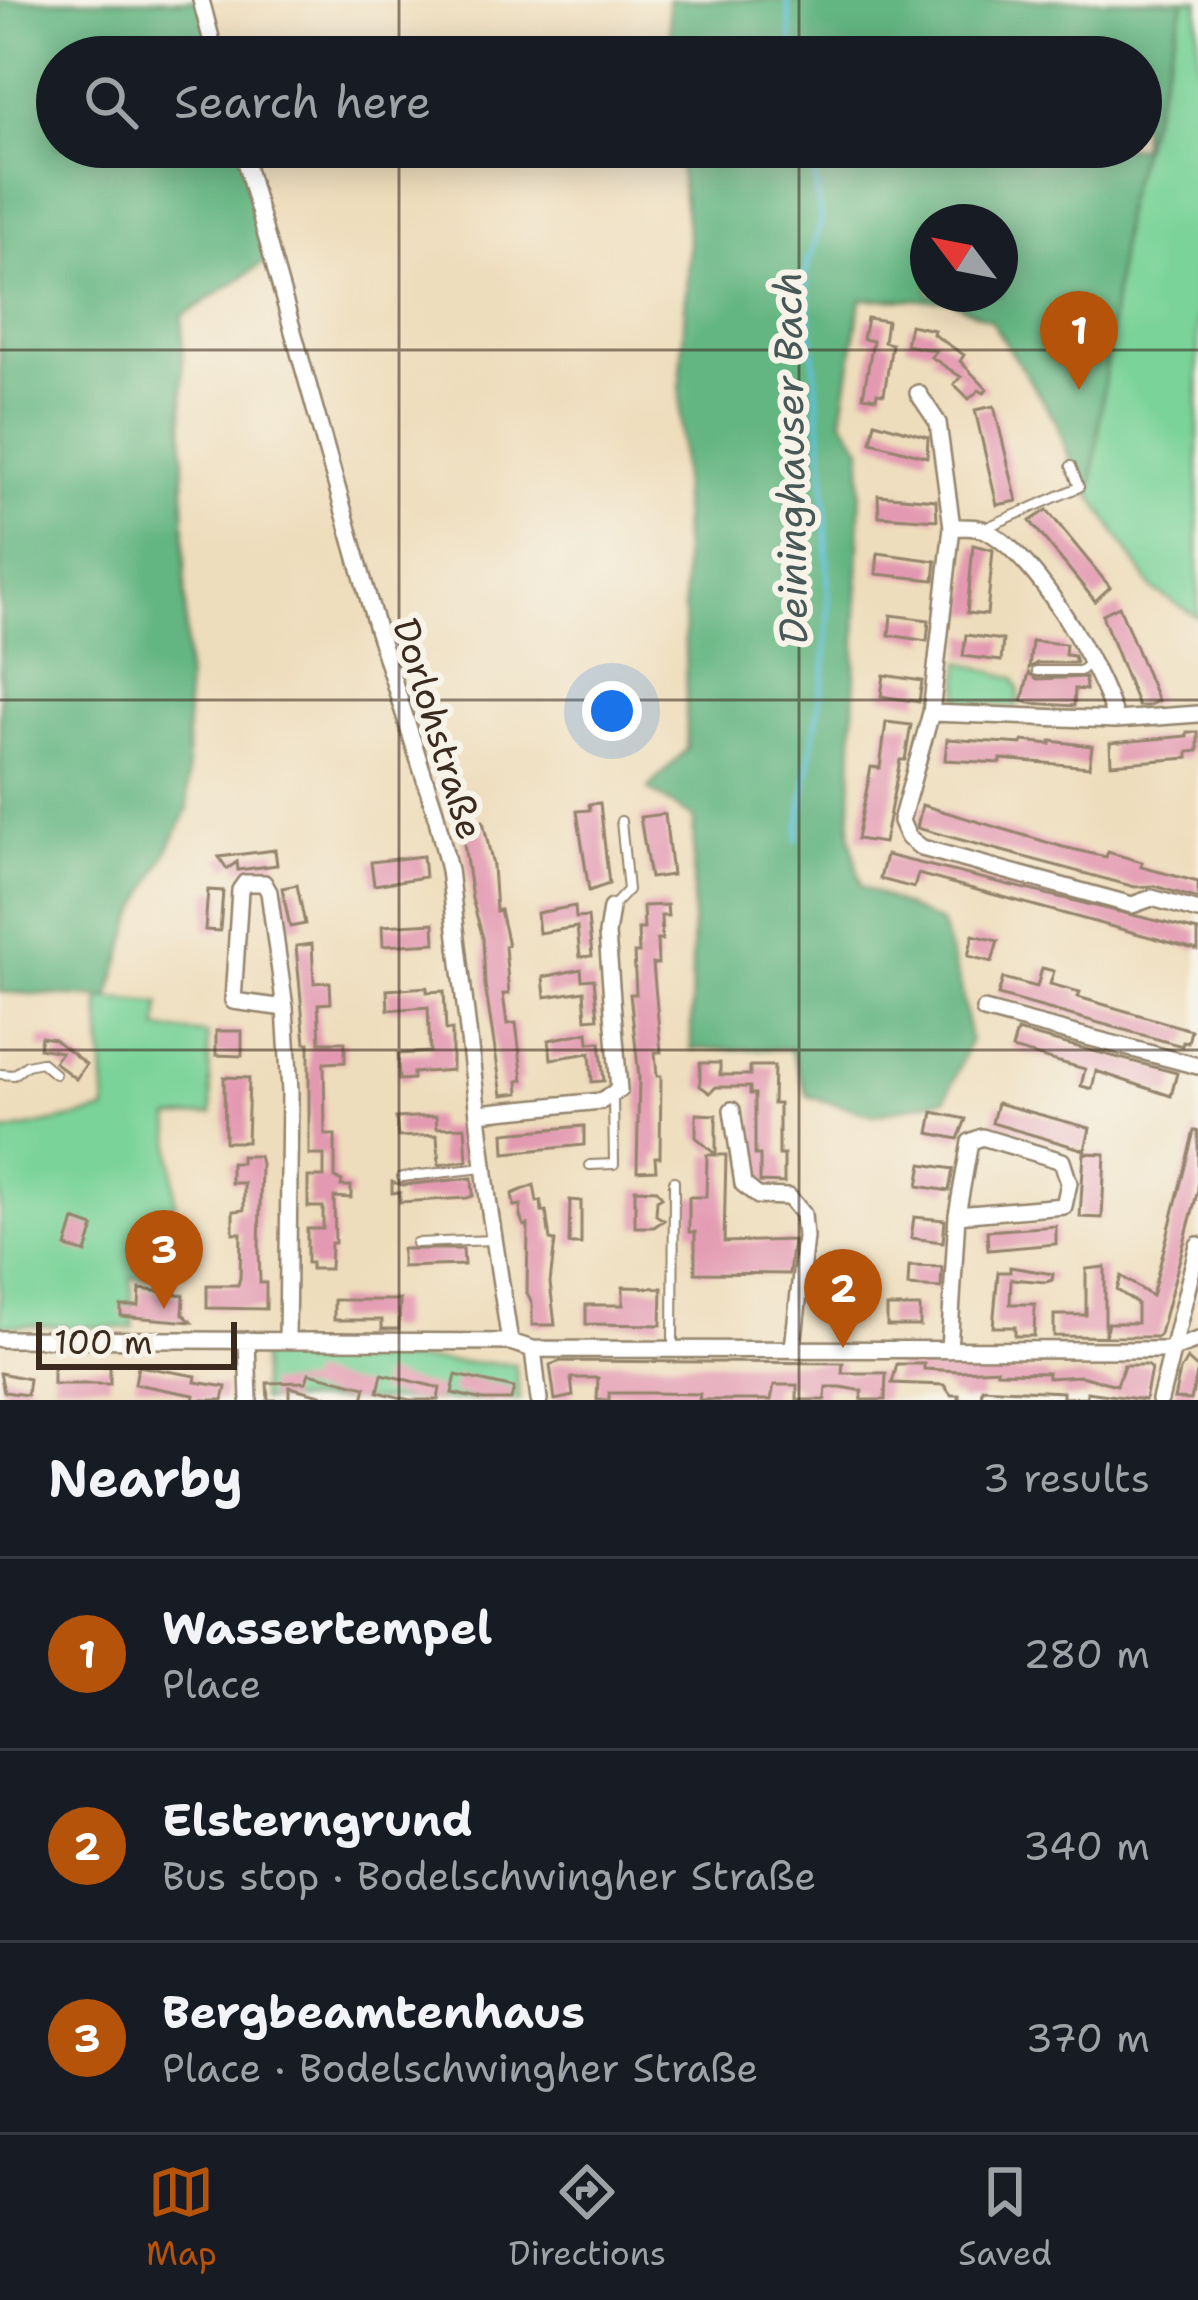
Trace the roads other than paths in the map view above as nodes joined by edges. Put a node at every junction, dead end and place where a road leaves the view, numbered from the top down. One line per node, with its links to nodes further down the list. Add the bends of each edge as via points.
1 (201, 0): 2 (street)
2 (210, 36)
3 (247, 168): 23 (street, Dorlohstraße, via 435,811)
4 (917, 393): 6 (street, via 938,422)
5 (1070, 466): 7 (lane, via 1079,487)
6 (952, 526): 7 (street); 10 (street)
7 (985, 529): 8 (street, via 1011,549)
8 (1092, 661): 9 (lane, via 1080,671); 12 (street)
9 (1037, 671)
10 (931, 713): 12 (street); 15 (street, via 901,820 922,848 1132,905 1152,898)
11 (1198, 714): 12 (street)
12 (1116, 720)
13 (622, 821): 14 (lane, via 628,890)
14 (611, 908): 21 (street, via 620,1090)
15 (1198, 911)
16 (285, 1008): 16 (street, via 269,892 264,883 245,883 233,1001); 35 (street)
17 (984, 1010): 18 (street)
18 (1198, 1066)
19 (0, 1074): 20 (lane, via 40,1062)
20 (55, 1074)
21 (613, 1094): 23 (street); 24 (lane, via 614,1164)
22 (732, 1110): 39 (street, via 743,1184 758,1196 789,1197 802,1214)
23 (478, 1113): 25 (street, Dorlohstraße)
24 (590, 1165)
25 (484, 1168): 26 (lane); 29 (street, Dorlohstraße)
26 (402, 1177)
27 (674, 1181): 38 (lane)
28 (957, 1215): 28 (street, via 973,1138 1062,1160 1064,1206); 40 (street)
29 (494, 1240): 30 (lane); 36 (street, Dorlohstraße)
30 (416, 1243)
31 (1198, 1246): 41 (street)
32 (0, 1339): 33 (street)
33 (247, 1340): 35 (street); 42 (street)
34 (1198, 1340): 41 (street)
35 (286, 1341): 36 (street)
36 (510, 1342): 37 (street)
37 (533, 1348): 38 (street); 43 (street)
38 (673, 1348): 39 (street)
39 (793, 1348): 40 (street)
40 (949, 1350): 41 (street)
41 (1170, 1350): 44 (street)
42 (248, 1400)
43 (539, 1400)
44 (1160, 1400)

